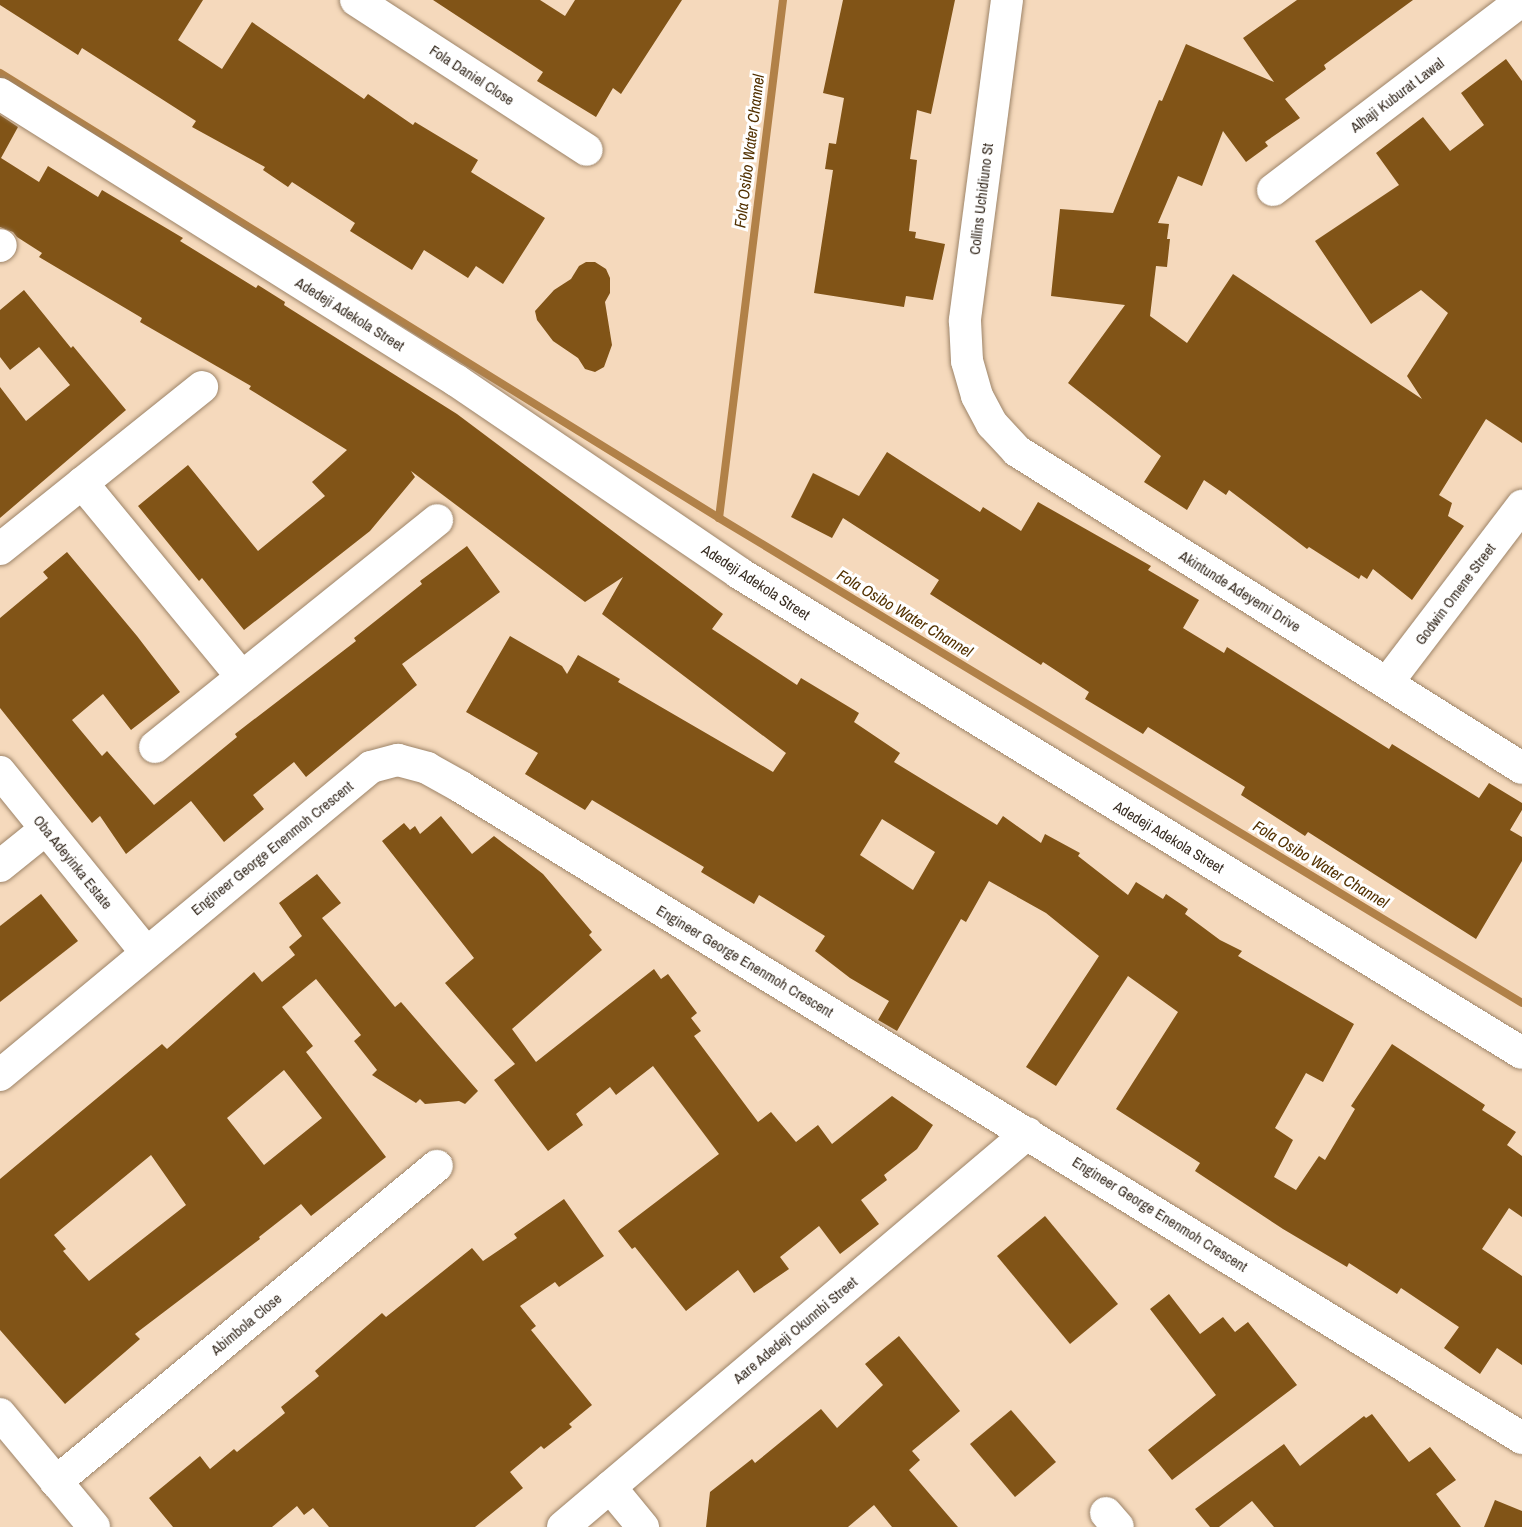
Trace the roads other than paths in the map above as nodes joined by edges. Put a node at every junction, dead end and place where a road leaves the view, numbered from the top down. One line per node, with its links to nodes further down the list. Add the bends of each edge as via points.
1 (357, 0): 5 (street, Fola Daniel Close)
2 (1007, 0): 8 (street, Collins Uchidiuno St, via 965,321 967,361)
3 (1522, 0): 6 (street, Alhaji Kuburat Lawal)
4 (0, 94): 21 (street, Adedeji Adekola Street, via 457,381 739,573)
5 (587, 150)
6 (1273, 190)
7 (202, 387): 9 (street)
8 (977, 396): 14 (street, Akintunde Adeyemi Drive, via 992,424 1017,451)
9 (82, 483): 12 (street); 13 (street)
10 (1522, 506): 14 (street, Godwin Omene Street)
11 (437, 520): 13 (street)
12 (0, 549)
13 (242, 677): 15 (street)
14 (1387, 683): 16 (street, Akintunde Adeyemi Drive)
15 (155, 747)
16 (1522, 768)
17 (0, 772): 18 (street, Oba Adeyinka Estate)
18 (46, 829): 19 (street); 20 (street, Oba Adeyinka Estate)
19 (0, 866)
20 (146, 951): 22 (street, Engineer George Enenmoh Crescent); 23 (street, Engineer George Enenmoh Crescent, via 371,767 398,760 427,768 461,787)
21 (1522, 1053)
22 (0, 1075)
23 (1028, 1133): 26 (street, Engineer George Enenmoh Crescent); 28 (street, Aare Adedeji Okunnbi Street)
24 (436, 1166): 27 (street, Abimbola Close)
25 (0, 1414): 27 (street)
26 (1522, 1438)
27 (56, 1482): 29 (street)
28 (610, 1487): 30 (street, Aare Adedeji Okunnbi Street); 31 (street)
29 (94, 1527)
30 (563, 1527)
31 (643, 1527)

